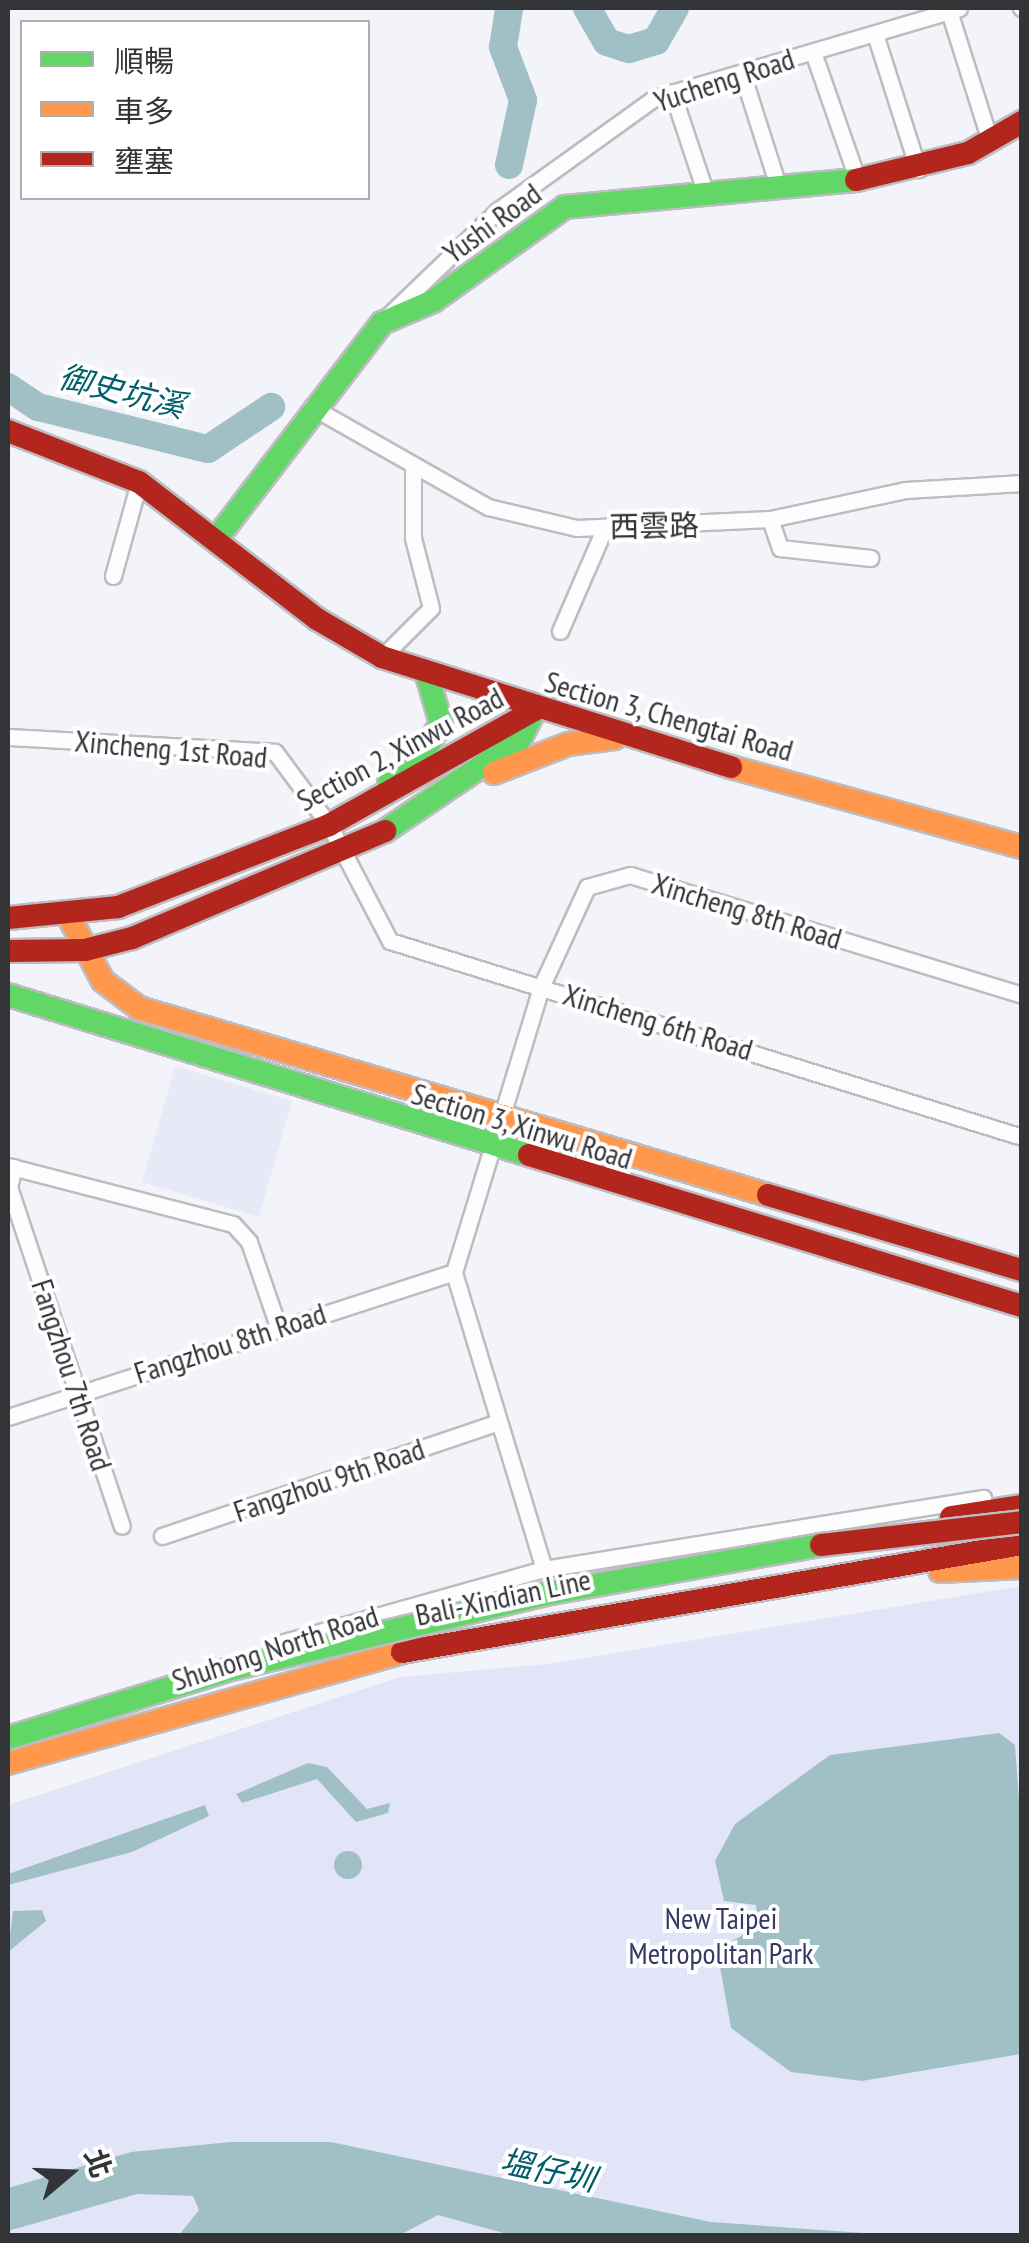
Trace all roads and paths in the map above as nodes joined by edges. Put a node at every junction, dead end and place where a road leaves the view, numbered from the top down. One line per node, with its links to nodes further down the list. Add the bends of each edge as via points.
1 (954, 9): 2 (street, Yucheng Road); 7 (street)
2 (875, 34): 3 (street, Yucheng Road); 8 (street)
3 (813, 52): 4 (street, Yucheng Road); 9 (street)
4 (742, 74): 5 (street, Yucheng Road); 10 (street)
5 (672, 92): 11 (street); 12 (street, Yucheng Road, via 615,122 497,210)
6 (1022, 122): 7 (main road, Yushi Road)
7 (989, 138): 8 (main road, Yushi Road)
8 (918, 169): 9 (main road, Yushi Road)
9 (858, 181): 10 (main road, Yushi Road)
10 (779, 189): 11 (main road, Yushi Road)
11 (704, 191): 12 (main road, Yushi Road, via 565,207 433,301)
12 (382, 323): 13 (main road, Yushi Road)
13 (312, 407): 15 (street, 西雲路); 20 (main road, Yushi Road)
14 (8, 431): 16 (main road, Section 3, Chengtai Road)
15 (413, 468): 19 (street, 西雲路, via 488,507); 24 (street, via 413,538 431,608)
16 (140, 482): 20 (main road, Section 3, Chengtai Road); 22 (street)
17 (1022, 483): 18 (street, 西雲路, via 905,490)
18 (770, 520): 19 (street, 西雲路); 21 (street, via 780,548)
19 (606, 528): 23 (street)
20 (218, 538): 24 (main road, Section 3, Chengtai Road)
21 (870, 558)
22 (113, 576)
23 (560, 631)
24 (382, 657): 25 (main road, Section 3, Chengtai Road)
25 (427, 675): 26 (main road, Section 3, Chengtai Road); 30 (main road, via 439,704 435,740)
26 (535, 710): 28 (main road, Section 3, Chengtai Road); 29 (main road, Section 2, Xinwu Road, via 518,741); 30 (main road, Section 2, Xinwu Road)
27 (8, 737): 30 (street, Xincheng 1st Road, via 275,752)
28 (623, 737): 29 (main road, via 533,754); 31 (main road, Section 3, Chengtai Road)
29 (416, 816): 32 (main road, Section 2, Xinwu Road)
30 (329, 826): 32 (street, Xincheng 1st Road); 33 (main road, Section 2, Xinwu Road)
31 (1022, 847)
32 (342, 853): 35 (main road, Section 2, Xinwu Road); 37 (street, Xincheng 6th Road, via 390,941)
33 (69, 917): 34 (main road, Section 2, Xinwu Road); 35 (main road, Section 3, Xinwu Road)
34 (8, 918)
35 (85, 950): 36 (main road, Section 2, Xinwu Road); 40 (main road, Section 3, Xinwu Road, via 117,998 139,1008)
36 (8, 951)
37 (542, 985): 39 (street, Xincheng 8th Road, via 587,887 630,875); 40 (street, Xincheng 8th Road); 41 (street, Xincheng 6th Road)
38 (8, 995): 42 (main road, Section 3, Xinwu Road)
39 (1022, 995)
40 (502, 1118): 42 (street, Xincheng 8th Road); 44 (main road, Section 3, Xinwu Road)
41 (1022, 1137)
42 (490, 1149): 45 (street, Xincheng 8th Road); 46 (main road, Section 3, Xinwu Road)
43 (11, 1166): 47 (street, via 233,1224); 48 (street, Fangzhou 7th Road, via 9,1187)
44 (1022, 1270)
45 (454, 1272): 47 (street, Fangzhou 8th Road); 50 (street)
46 (1022, 1306)
47 (278, 1326): 48 (street, Fangzhou 8th Road)
48 (78, 1393): 49 (street, Fangzhou 8th Road); 54 (street, Fangzhou 7th Road)
49 (8, 1417)
50 (496, 1423): 55 (street, Fangzhou 9th Road); 59 (street)
51 (1022, 1493): 59 (street, Shuhong North Road)
52 (1022, 1506): 56 (main road, bridge)
53 (1022, 1522): 56 (main road, Bali-Xindian Line, bridge)
54 (122, 1526)
55 (162, 1536)
56 (873, 1536): 61 (main road, Bali-Xindian Line, bridge, via 452,1614)
57 (1022, 1544): 60 (main road, Bali-Xindian Line)
58 (1022, 1567): 60 (main road)
59 (544, 1568): 61 (street, Shuhong North Road, via 275,1645)
60 (806, 1574): 62 (main road, Bali-Xindian Line, via 464,1634)
61 (8, 1740)
62 (8, 1763)

